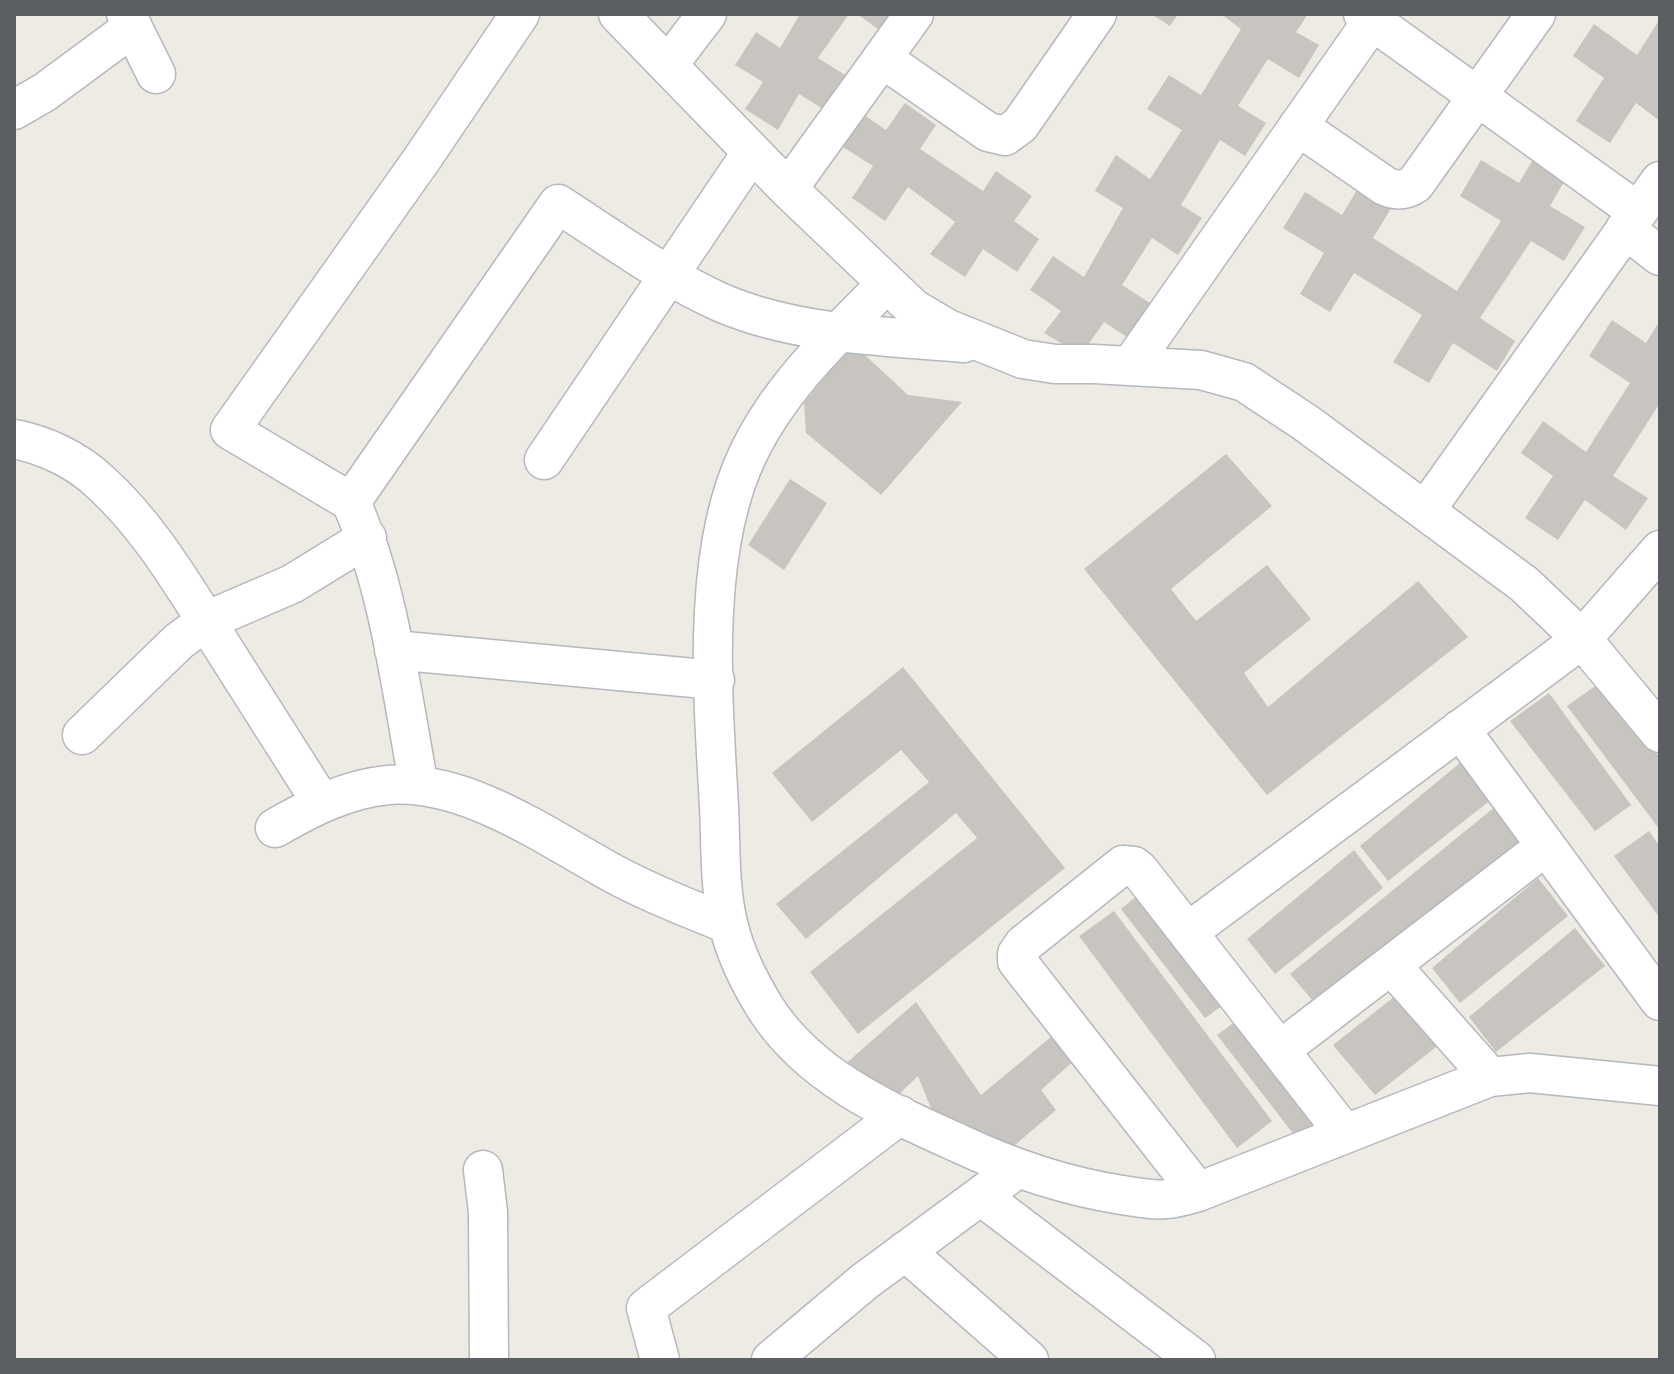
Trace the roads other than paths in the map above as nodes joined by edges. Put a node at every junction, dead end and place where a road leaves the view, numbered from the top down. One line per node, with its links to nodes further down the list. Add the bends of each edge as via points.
1 (520, 14): 27 (street, via 230,430)
2 (618, 14): 10 (street)
3 (707, 14): 10 (street)
4 (914, 14): 9 (street)
5 (1097, 14): 9 (street, via 1020,125 1005,136 988,132)
6 (1536, 14): 12 (street)
7 (1370, 16): 12 (street); 14 (street)
8 (130, 20): 11 (street); 13 (street, via 45,92)
9 (883, 59): 17 (street)
10 (668, 65): 15 (street)
11 (156, 74)
12 (1477, 97): 14 (street, via 1415,184 1401,190 1385,186); 18 (street)
13 (14, 110)
14 (1298, 126): 24 (street)
15 (752, 152): 17 (street); 20 (street)
16 (1660, 181): 18 (street)
17 (788, 189): 21 (street)
18 (1631, 221): 19 (street); 28 (street)
19 (1660, 256)
20 (670, 276): 22 (street, via 723,303); 26 (street); 27 (street, via 558,204)
21 (886, 284): 22 (street); 23 (street, via 914,309)
22 (838, 333): 23 (street); 34 (street, via 782,396 732,494 716,584)
23 (986, 345): 24 (street, via 1055,364)
24 (1131, 365): 28 (street, via 1201,370 1244,382)
25 (14, 439): 31 (street, via 55,453 99,480 167,561)
26 (544, 460)
27 (351, 502): 29 (street)
28 (1425, 511): 32 (street, via 1524,584)
29 (367, 538): 31 (street, via 292,584); 33 (street)
30 (1660, 550): 32 (street)
31 (206, 621): 37 (street); 39 (street)
32 (1582, 639): 35 (street); 36 (street)
33 (394, 650): 34 (street); 38 (street)
34 (715, 680): 42 (street)
35 (1460, 729): 41 (street); 43 (street)
36 (1660, 733)
37 (82, 735)
38 (419, 786): 39 (street, via 375,787); 42 (street, via 470,799 648,891)
39 (321, 802): 40 (street)
40 (275, 828)
41 (1546, 846): 44 (street); 45 (street)
42 (728, 924): 49 (street, via 766,1010 793,1043 848,1088)
43 (1188, 932): 46 (street); 53 (street, via 1139,870 1123,865 1017,954 1020,966)
44 (1391, 965): 46 (street); 47 (street)
45 (1660, 1001)
46 (1280, 1050): 50 (street)
47 (1490, 1077): 48 (street, via 1530,1073); 50 (street)
48 (1660, 1086)
49 (900, 1115): 51 (street); 58 (street, via 646,1308)
50 (1345, 1134): 53 (street)
51 (1017, 1169): 53 (street, via 1097,1191 1154,1199); 54 (street)
52 (483, 1170): 57 (street)
53 (1198, 1192)
54 (982, 1197): 55 (street); 60 (street)
55 (905, 1251): 56 (street, via 865,1281); 59 (street)
56 (794, 1353)
57 (489, 1360)
58 (660, 1360)
59 (1029, 1360)
60 (1196, 1360)

